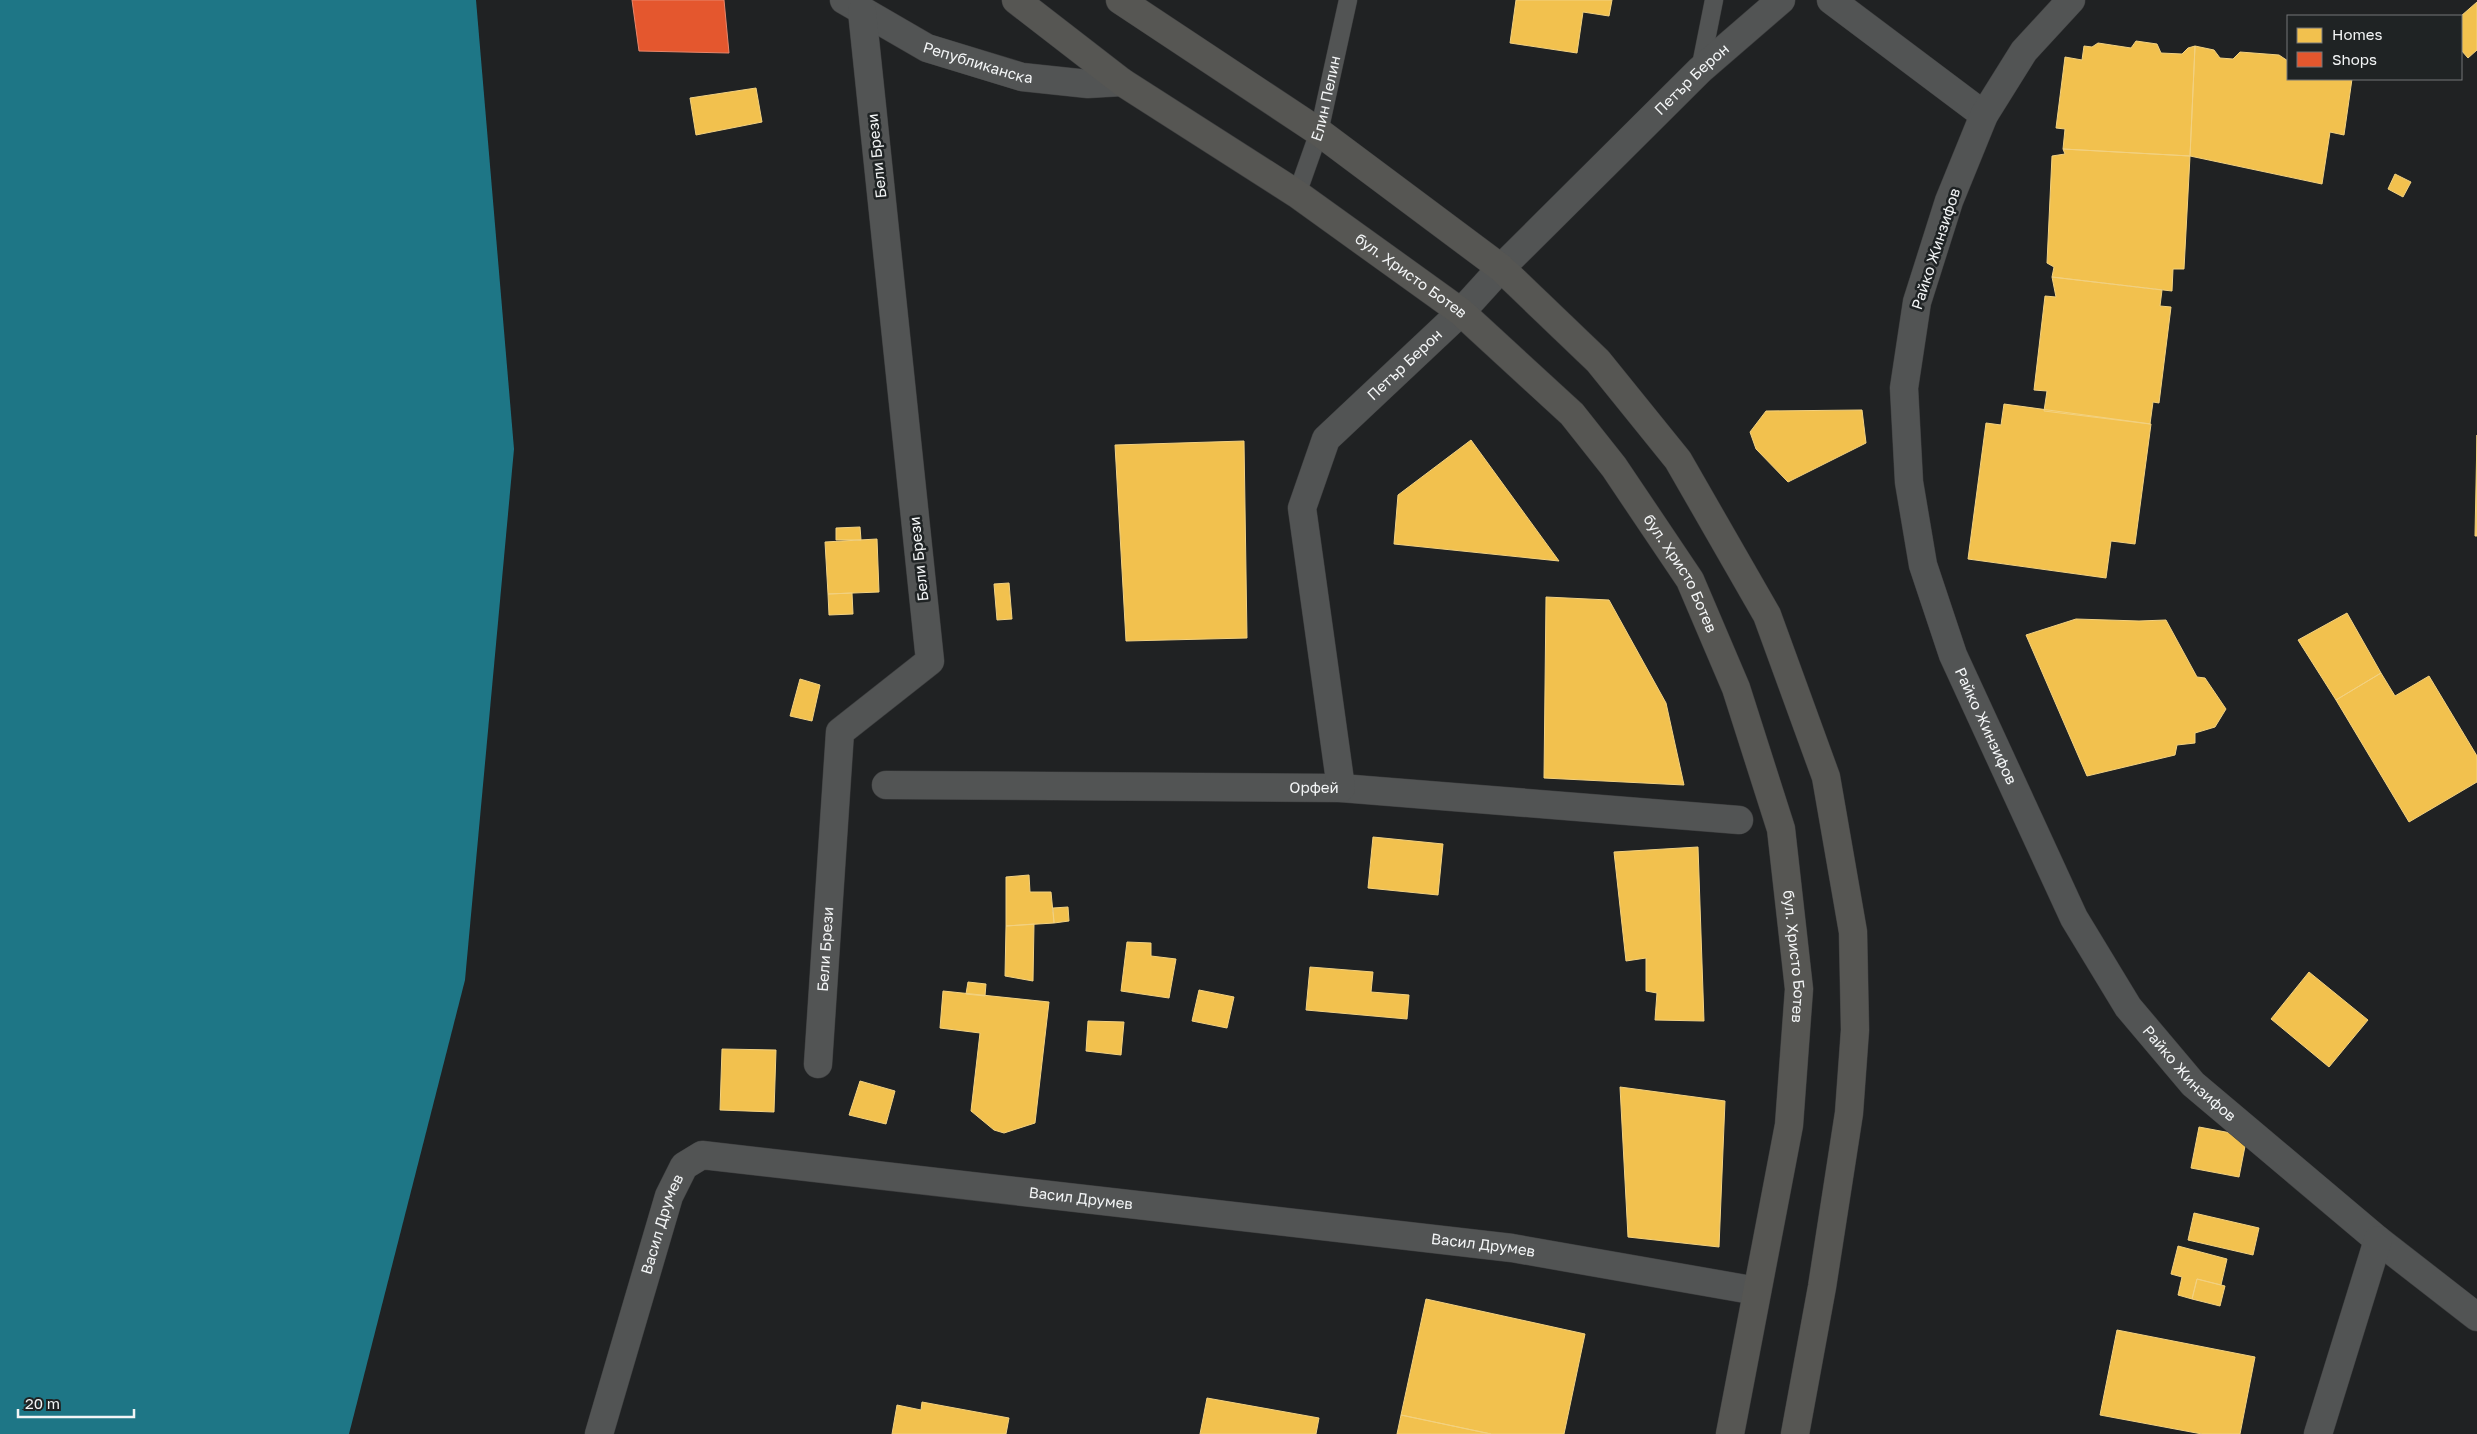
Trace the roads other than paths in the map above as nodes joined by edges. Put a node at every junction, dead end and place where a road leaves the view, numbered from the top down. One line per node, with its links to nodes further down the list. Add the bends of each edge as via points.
1 (1016, 0): 10 (main road, бул. Христо Ботев)
2 (1120, 0): 12 (main road)
3 (1348, 0): 12 (lane, Елин Пелин)
4 (1714, 0): 9 (lane)
5 (1780, 0): 9 (street, Петър Берон)
6 (1831, 0): 11 (street)
7 (2071, 0): 11 (street, Райко Жинзифов, via 2024,51)
8 (853, 5): 10 (street, Републиканска, via 927,48 1022,77 1088,84); 19 (street, Бели Брези, via 930,661 840,732)
9 (1700, 70): 14 (street, Петър Берон)
10 (1122, 82): 13 (main road, бул. Христо Ботев)
11 (1984, 115): 20 (street, Райко Жинзифов, via 1949,202 1916,302 1904,388 1909,482 1923,565 1953,655 2074,918 2128,1008 2193,1084)
12 (1319, 132): 13 (lane, Елин Пелин); 14 (main road)
13 (1296, 194): 15 (main road, бул. Христо Ботев)
14 (1501, 268): 15 (street, Петър Берон); 25 (main road, via 1598,361 1678,460 1767,615 1826,777 1853,932 1855,1030 1849,1113)
15 (1460, 312): 17 (street, Петър Берон, via 1326,439 1302,508); 21 (main road, бул. Христо Ботев, via 1572,414 1614,467 1690,580 1736,688 1781,829 1799,988 1789,1125)
16 (886, 785): 17 (street, Орфей)
17 (1341, 788): 18 (street, Орфей)
18 (1739, 820)
19 (818, 1064)
20 (2378, 1240): 22 (street, Райко Жинзифов); 26 (street)
21 (1757, 1291): 23 (street, Васил Друмев, via 1512,1248 702,1155 684,1166 669,1196); 24 (main road, бул. Христо Ботев)
22 (2477, 1316)
23 (599, 1434)
24 (1730, 1434)
25 (1795, 1434)
26 (2318, 1434)

